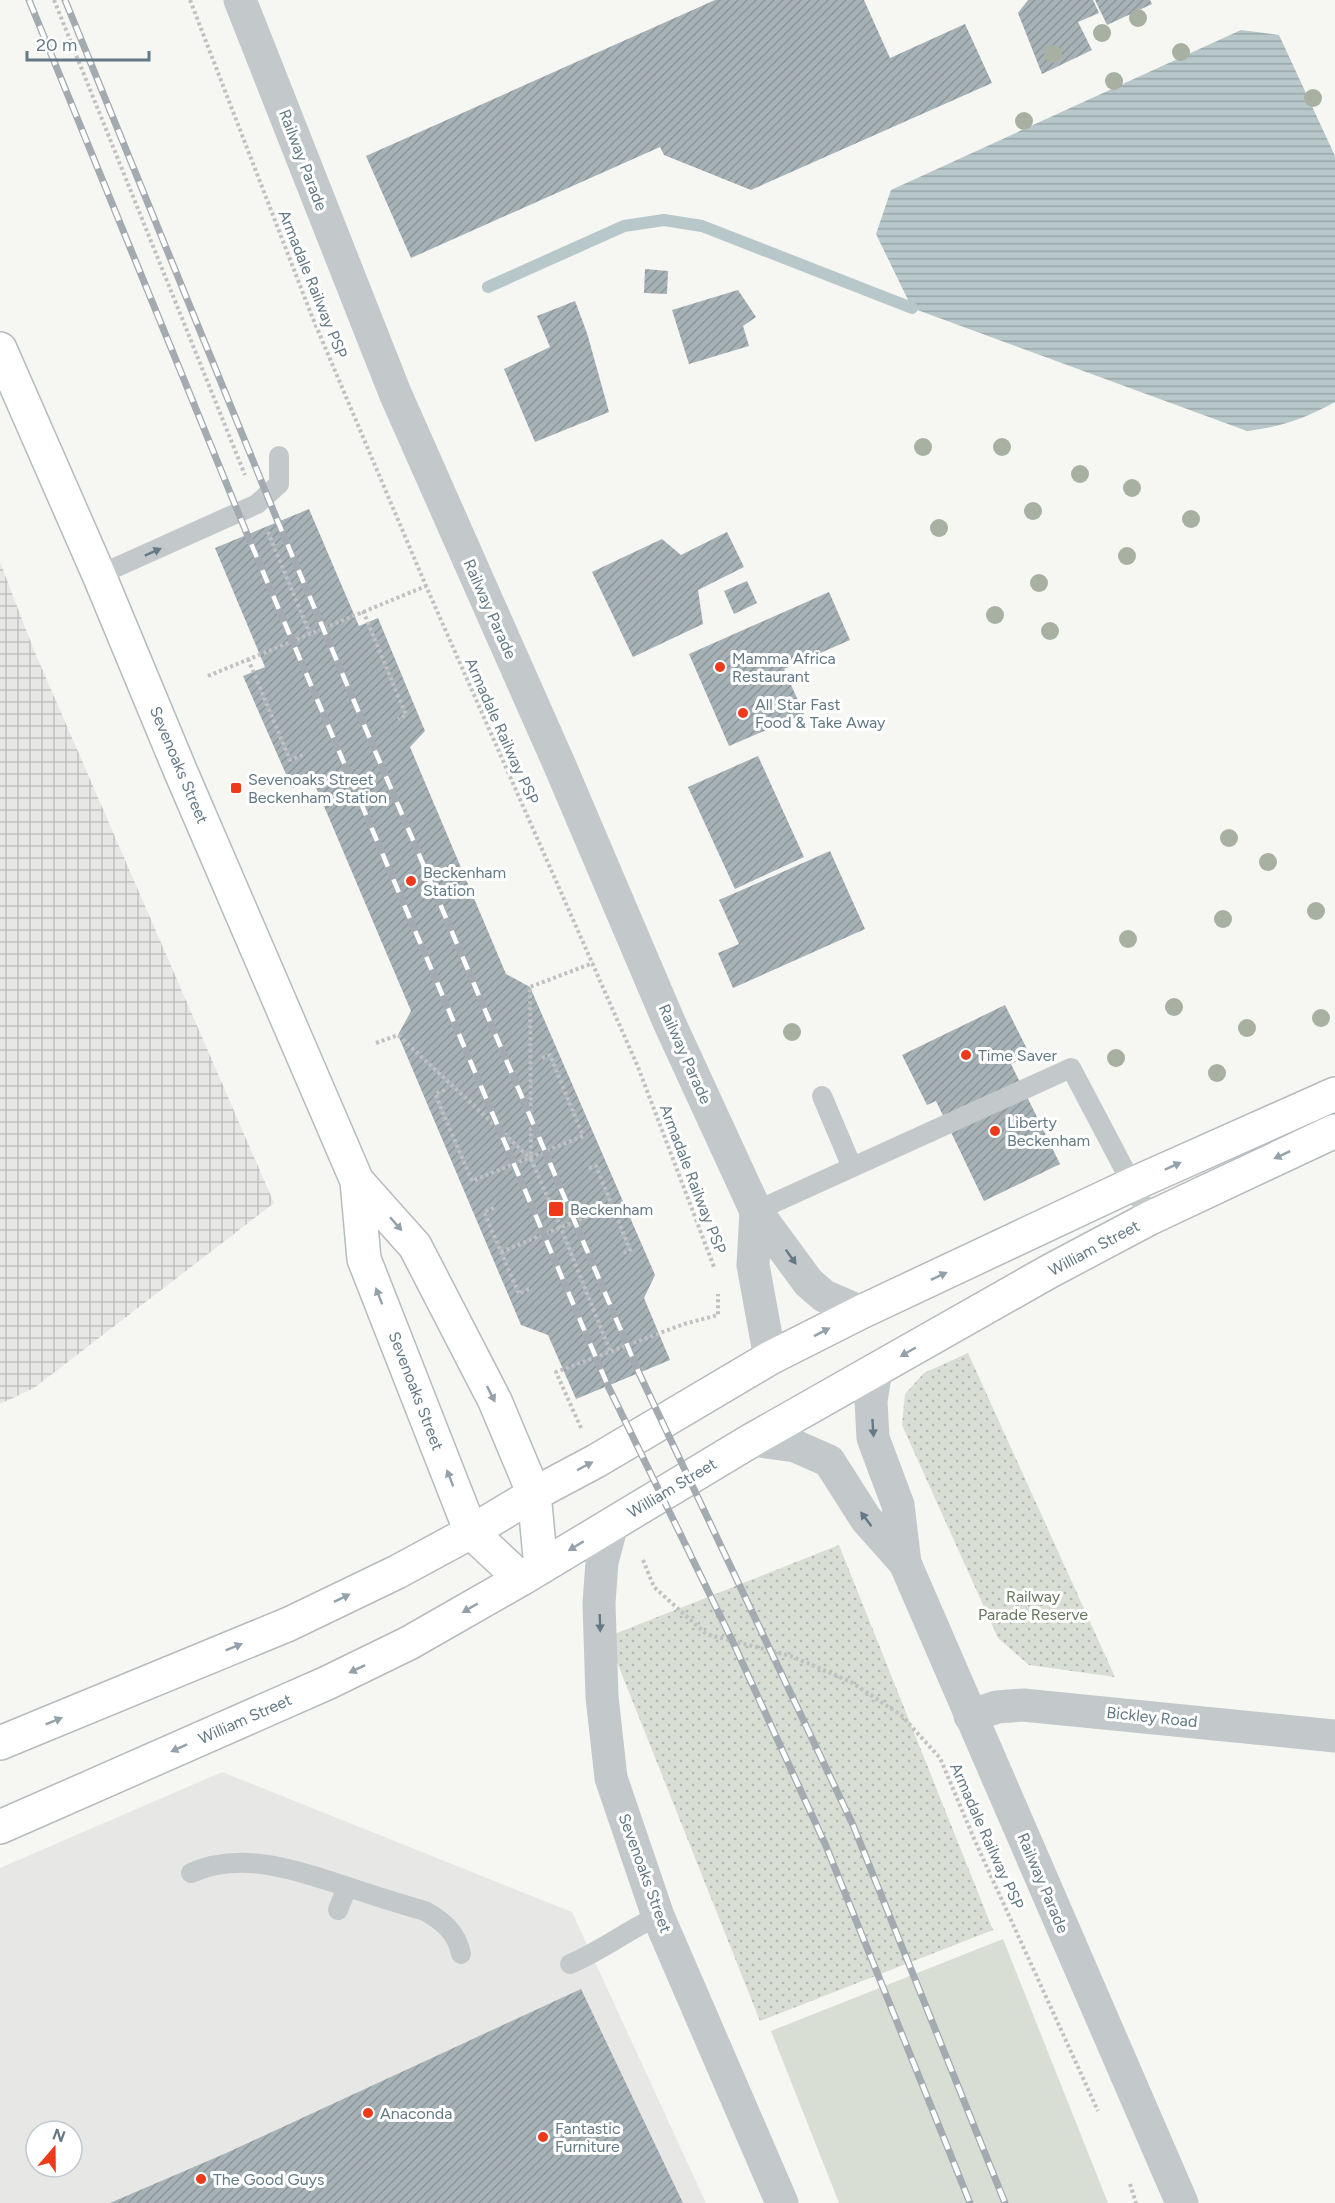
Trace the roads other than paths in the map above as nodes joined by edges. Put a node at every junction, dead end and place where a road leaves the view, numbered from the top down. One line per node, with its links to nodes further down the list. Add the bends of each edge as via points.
1 (240, 0): 11 (street, Railway Parade, via 394,393 669,1022)
2 (0, 349): 4 (main road, Sevenoaks Street)
3 (279, 456): 4 (lane, one-way to 3, via 257,504 279,484)
4 (99, 575): 9 (main road, Sevenoaks Street)
5 (1335, 1094): 10 (main road, one-way to 5)
6 (822, 1096): 8 (lane)
7 (1335, 1131): 12 (main road, William Street, one-way to 12)
8 (852, 1167): 10 (lane, via 1071,1068); 11 (lane)
9 (357, 1181): 17 (main road, Sevenoaks Street, one-way to 17, via 415,1246 495,1401); 19 (main road, Sevenoaks Street, one-way to 9, via 364,1259)
10 (1133, 1184): 12 (lane); 13 (main road, one-way to 10)
11 (756, 1211): 13 (street, Railway Parade, one-way to 13, via 808,1282 824,1296); 14 (street, Railway Parade, via 753,1265)
12 (1150, 1218): 15 (main road, William Street, one-way to 15)
13 (861, 1312): 14 (main road, one-way to 13)
14 (770, 1358): 17 (main road, one-way to 14)
15 (876, 1370): 16 (main road, William Street); 20 (street, Railway Parade, one-way to 20, via 871,1401 873,1438 898,1505)
16 (752, 1440): 18 (main road, William Street); 20 (street, Railway Parade, one-way to 16, via 866,1520 830,1461 795,1446)
17 (534, 1494): 19 (main road); 21 (main road, Sevenoaks Street)
18 (612, 1524): 21 (main road, William Street, one-way to 21); 29 (street, Sevenoaks Street, one-way to 29, via 602,1562 599,1603 610,1778)
19 (471, 1532): 21 (main road, Sevenoaks Street); 24 (main road, one-way to 19, via 289,1624)
20 (905, 1563): 22 (street, Railway Parade)
21 (531, 1573): 25 (main road, William Street, one-way to 25, via 409,1643 327,1683)
22 (970, 1716): 23 (street, Bickley Road, via 997,1707 1023,1705); 33 (street, Railway Parade)
23 (1335, 1736)
24 (0, 1743)
25 (0, 1827)
26 (190, 1874): 27 (lane, via 209,1865 283,1866)
27 (347, 1887): 28 (lane); 30 (lane, via 425,1911 441,1920 451,1930)
28 (338, 1910)
29 (658, 1916): 31 (lane); 32 (street, Sevenoaks Street)
30 (461, 1954)
31 (570, 1964)
32 (782, 2203)
33 (1182, 2203)

